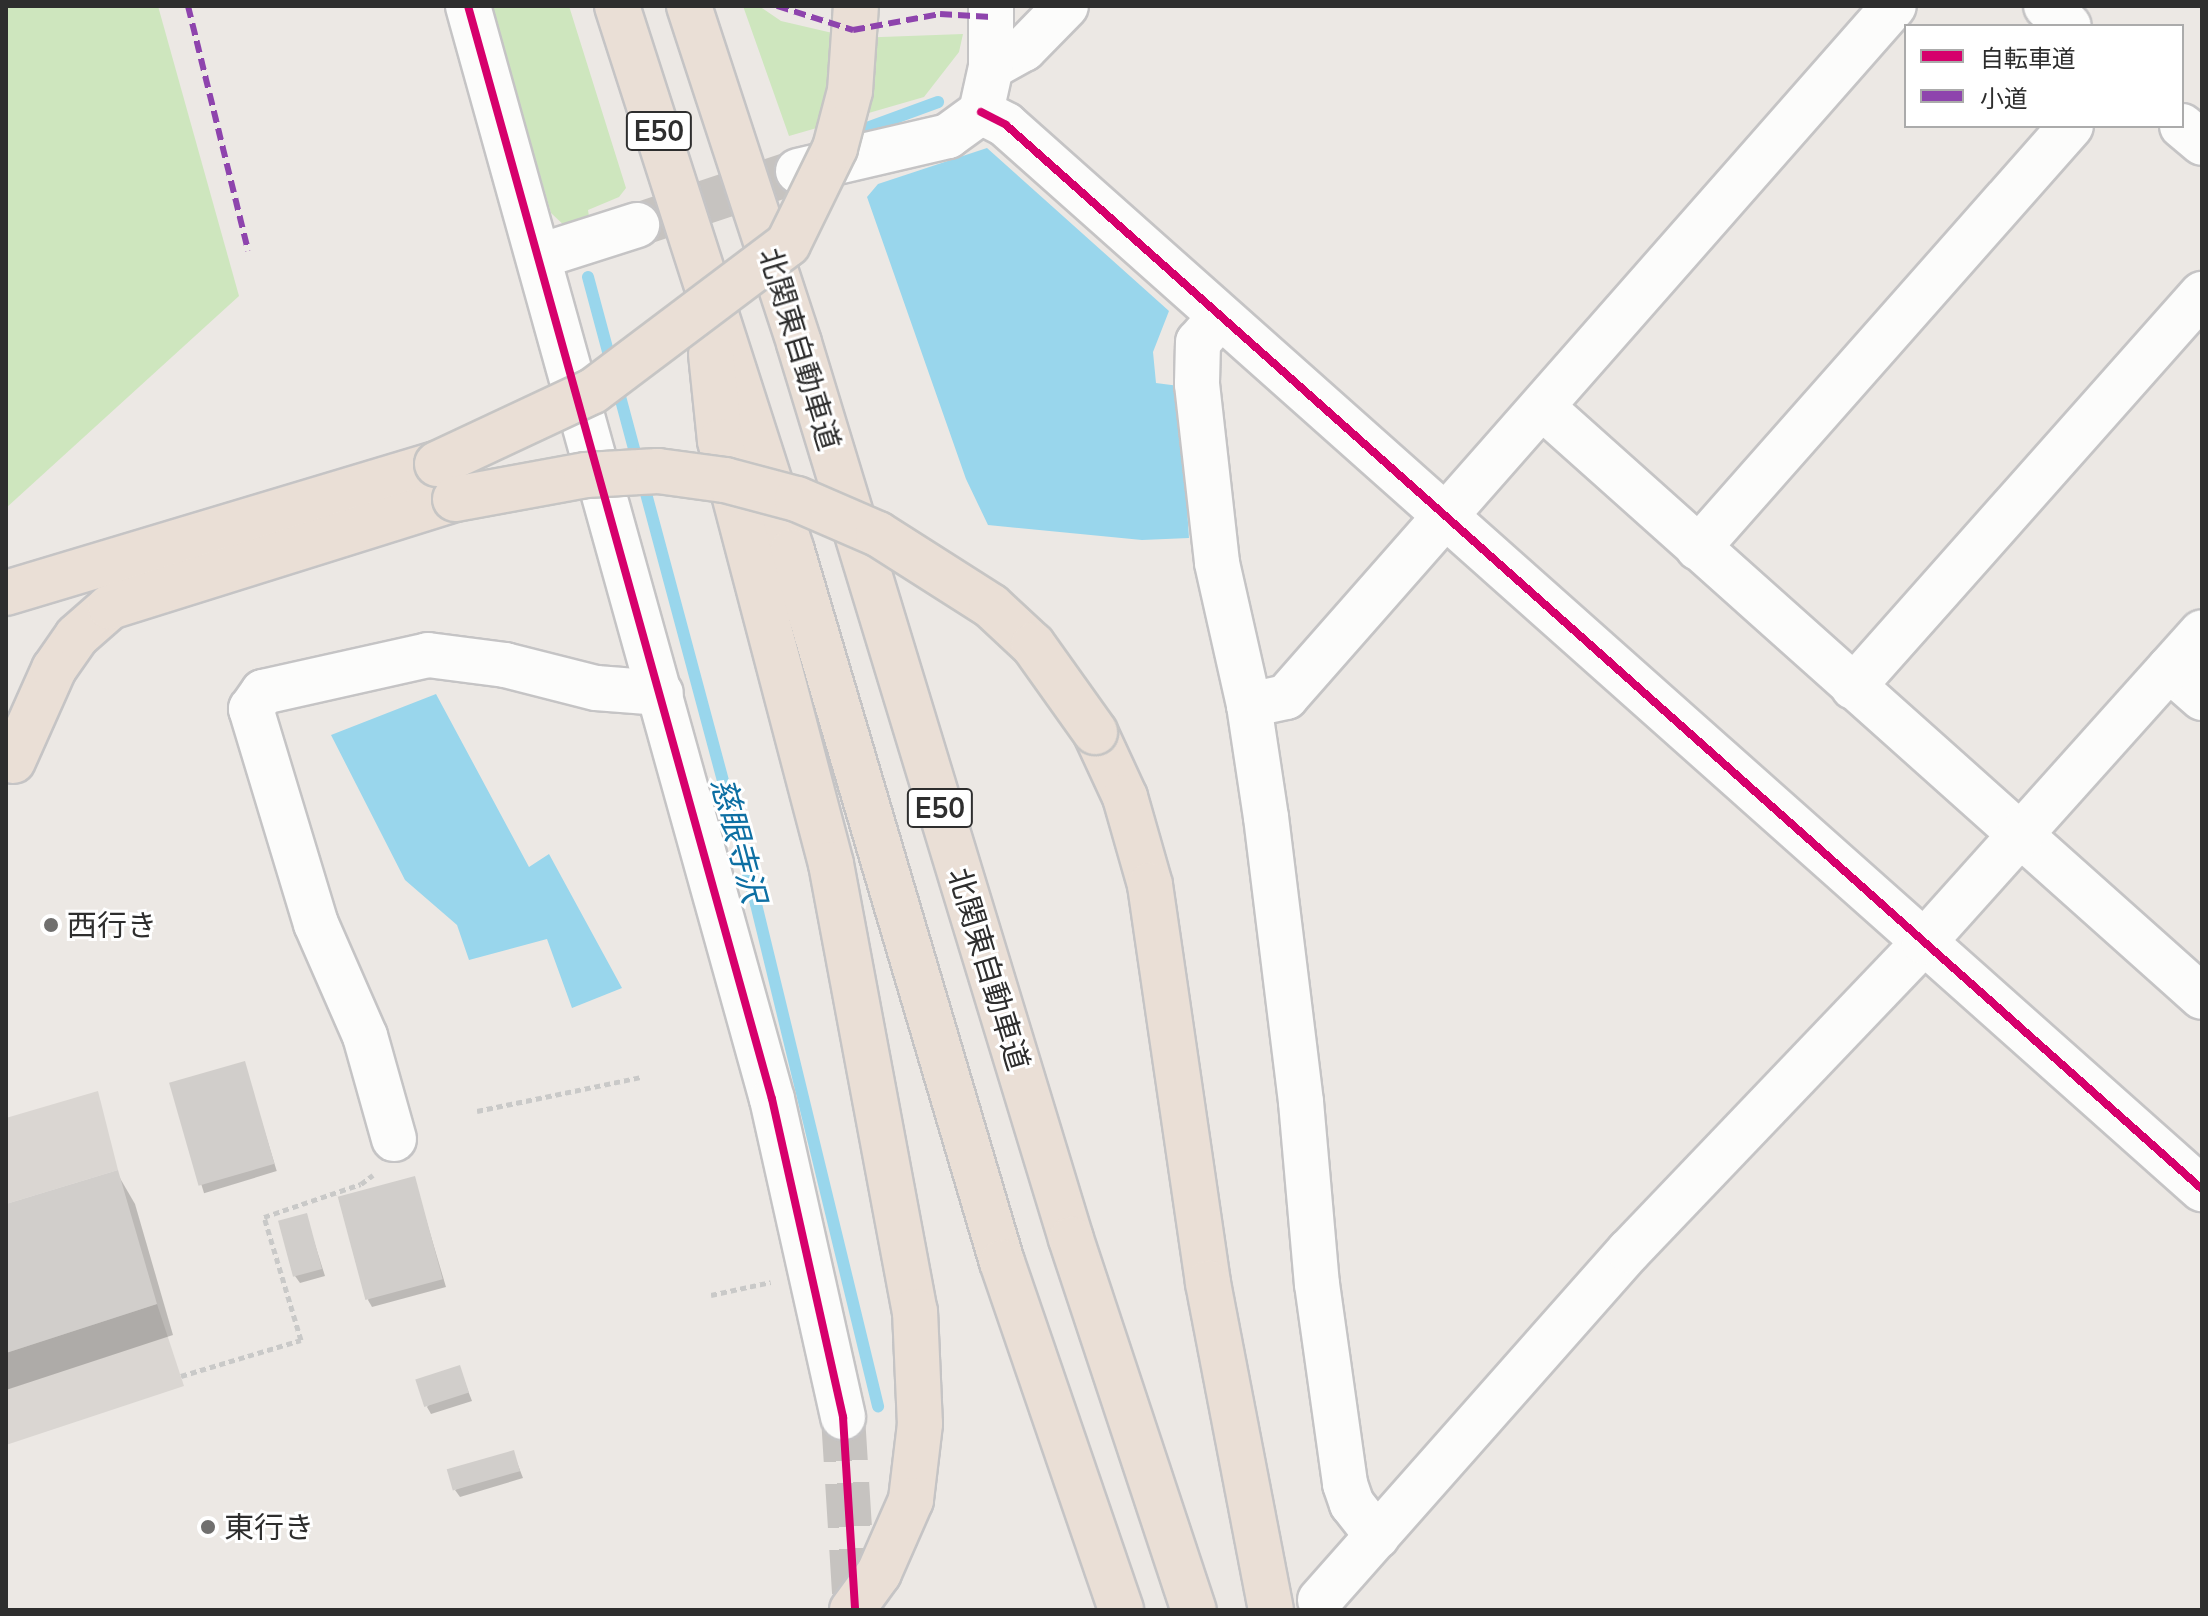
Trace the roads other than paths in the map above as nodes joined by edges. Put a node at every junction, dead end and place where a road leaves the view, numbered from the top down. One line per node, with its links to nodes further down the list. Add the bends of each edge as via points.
1 (468, 6): 17 (street)
2 (617, 6): 18 (highway, E50)
3 (689, 6): 43 (highway, 北関東自動車道 / E50, via 808,372 1071,1239)
4 (856, 6): 22 (highway, bridge, via 850,91 835,148 788,244 593,391)
5 (991, 6): 10 (street)
6 (1066, 6): 10 (street, via 1024,49)
7 (1894, 6): 21 (street)
8 (2046, 6): 9 (street)
9 (2067, 24)
10 (991, 67): 11 (street)
11 (981, 112): 15 (street, via 948,136); 20 (street, via 1006,125)
12 (2069, 128): 24 (street)
13 (2184, 128): 14 (street)
14 (2202, 143)
15 (798, 171)
16 (637, 225): 17 (street)
17 (540, 256): 29 (street)
18 (701, 256): 41 (highway, via 720,441 831,864 915,1311 920,1424 911,1500 879,1573); 42 (highway, E50, via 1002,1262)
19 (2202, 294): 28 (street)
20 (1220, 317): 23 (street); 31 (street, via 1198,342 1197,384 1217,563)
21 (1542, 407): 23 (street); 24 (street)
22 (446, 482): 25 (highway); 32 (highway, via 110,607 77,636 54,669); 44 (highway, bridge, via 658,471 725,480 797,499 941,569 1033,645 1095,732 1125,797 1150,885 1208,1283)
23 (1445, 515): 31 (street, via 1286,697); 34 (street)
24 (1698, 548): 28 (street)
25 (6, 593)
26 (2202, 632): 27 (street)
27 (2169, 669): 30 (street); 33 (street)
28 (1853, 687): 33 (street)
29 (661, 693): 36 (street, via 596,688 505,665 428,655 263,692 251,709 316,924 365,1036); 38 (street, via 772,1099)
30 (2202, 698)
31 (1249, 705): 39 (street, via 1345,1484 1352,1504)
32 (10, 766)
33 (2021, 836): 34 (street); 35 (street)
34 (1924, 942): 37 (street); 39 (street, via 1629,1251)
35 (2202, 997)
36 (394, 1139)
37 (2202, 1189)
38 (843, 1417)
39 (1377, 1536): 40 (street)
40 (1338, 1596)
41 (852, 1610)
42 (1121, 1610)
43 (1194, 1610)
44 (1271, 1610)

